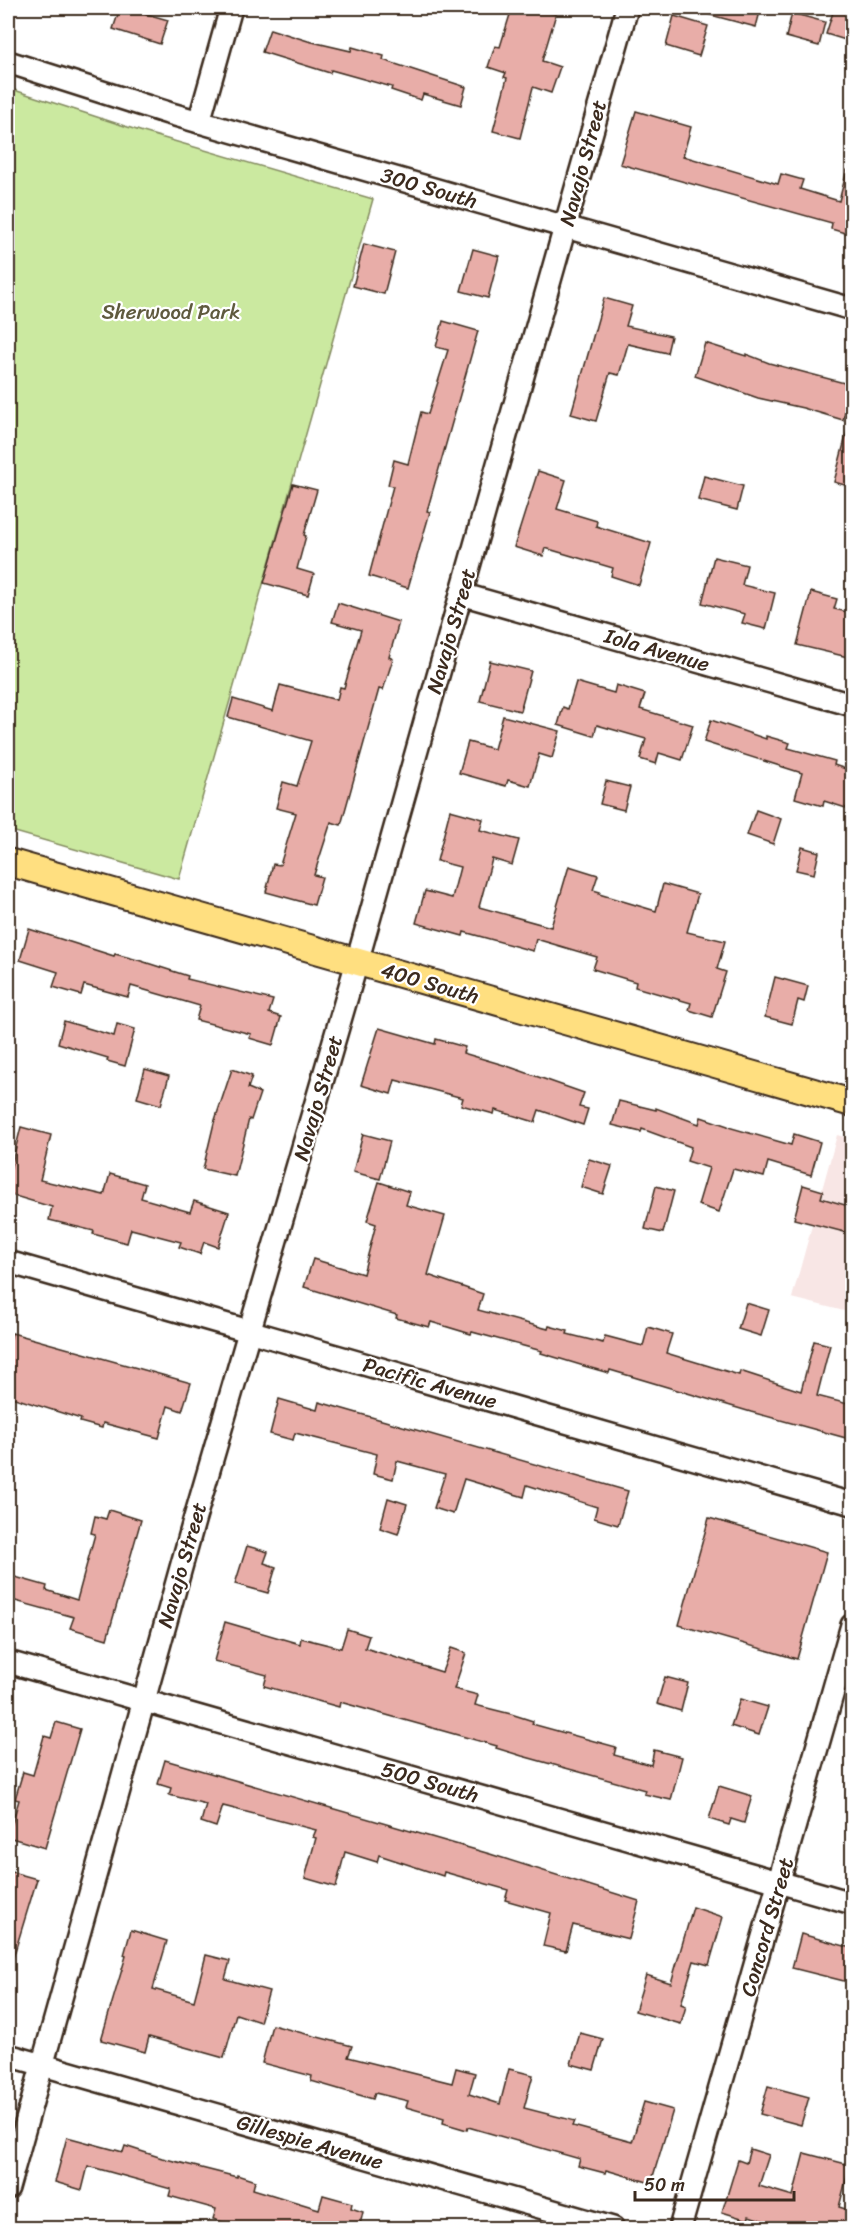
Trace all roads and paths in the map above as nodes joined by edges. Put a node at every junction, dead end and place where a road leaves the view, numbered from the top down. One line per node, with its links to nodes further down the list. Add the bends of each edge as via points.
1 (231, 8): 4 (street)
2 (627, 8): 5 (street, Navajo Street)
3 (8, 62): 4 (street, 300 South)
4 (199, 122): 5 (street, 300 South)
5 (565, 226): 6 (street, 300 South); 7 (street, Navajo Street)
6 (852, 309)
7 (461, 594): 8 (street, Iola Avenue); 10 (street, Navajo Street)
8 (852, 705)
9 (8, 862): 10 (main road, 400 South)
10 (357, 963): 11 (main road, 400 South); 13 (street, Navajo Street)
11 (852, 1104)
12 (8, 1262): 13 (street, Pacific Avenue)
13 (250, 1332): 14 (street, Pacific Avenue); 17 (street, Navajo Street)
14 (852, 1504)
15 (852, 1625): 18 (street, Concord Street)
16 (8, 1662): 17 (street, 500 South)
17 (144, 1700): 18 (street, 500 South); 21 (street, Navajo Street)
18 (779, 1882): 19 (street, 500 South); 24 (street, Concord Street)
19 (852, 1903)
20 (8, 2055): 21 (street, Gillespie Avenue)
21 (42, 2065): 22 (street, Navajo Street); 23 (street, Gillespie Avenue)
22 (8, 2188)
23 (614, 2229)
24 (680, 2229)

